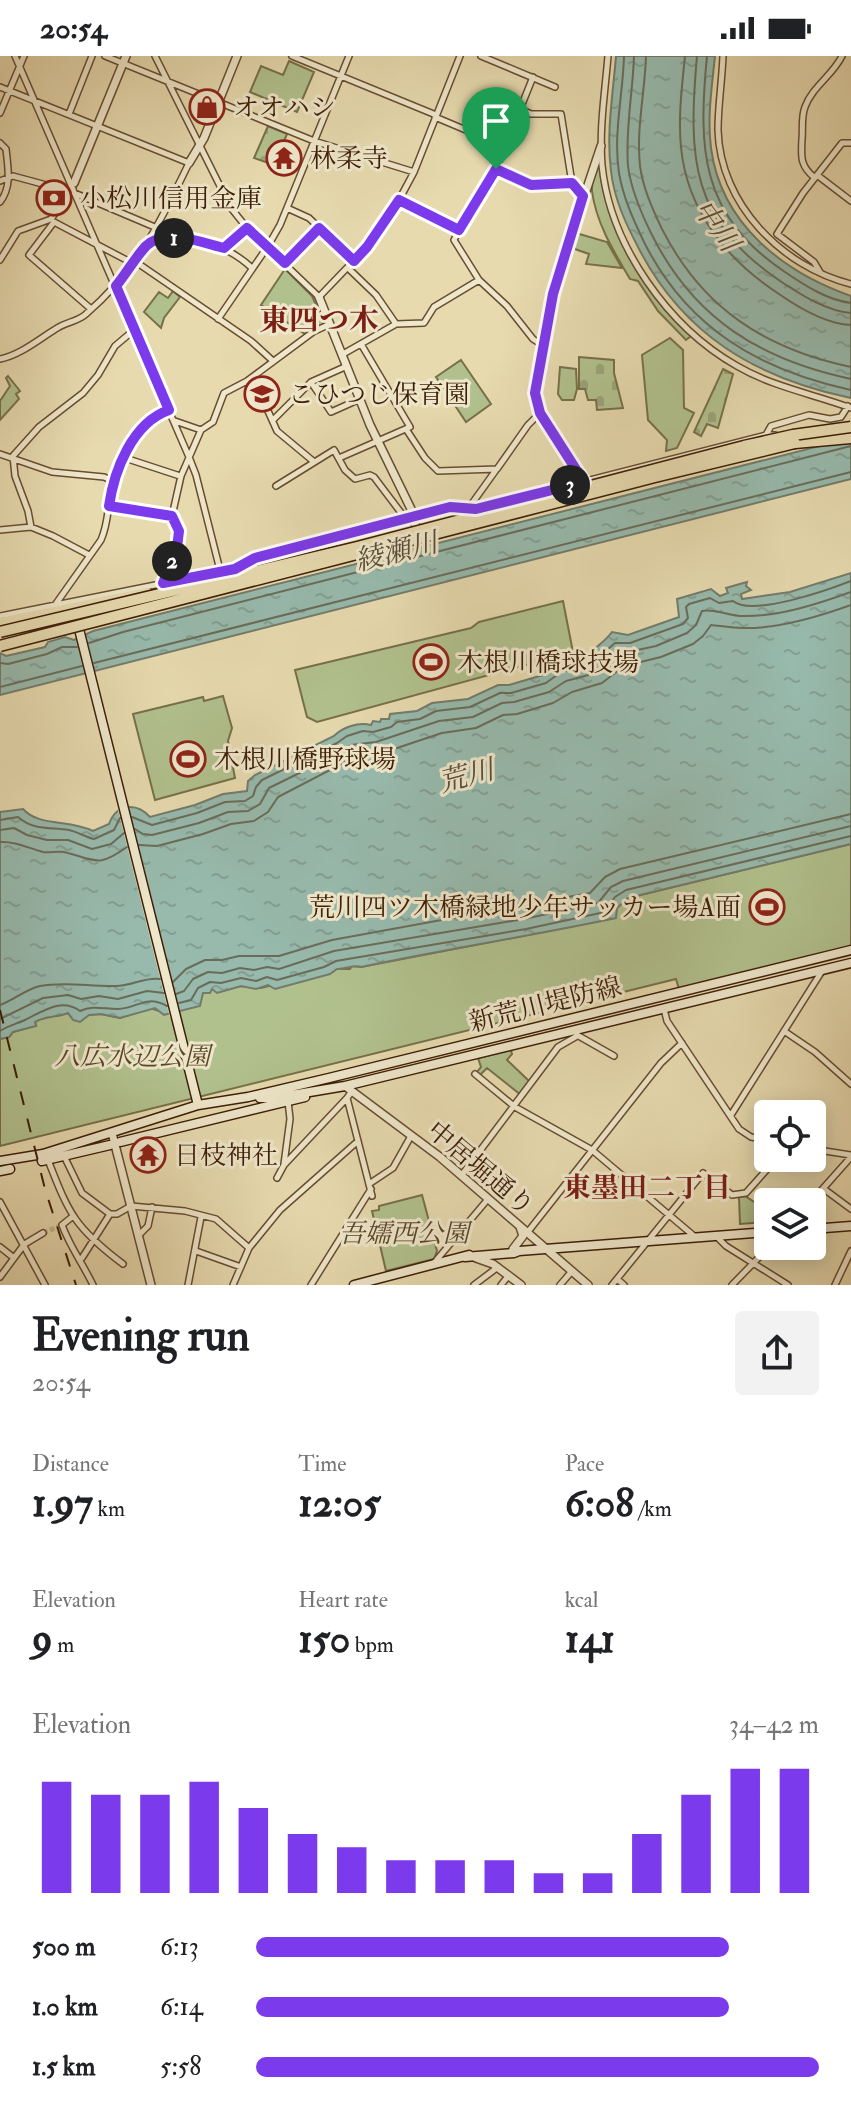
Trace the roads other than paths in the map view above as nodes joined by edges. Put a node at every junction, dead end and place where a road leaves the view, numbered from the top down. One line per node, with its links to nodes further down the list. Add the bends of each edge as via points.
1 (15, 56): 16 (street)
2 (24, 56): 16 (street)
3 (92, 56): 27 (street)
4 (105, 56): 15 (street)
5 (155, 56): 19 (street)
6 (237, 56): 24 (street)
7 (292, 56): 17 (street)
8 (349, 56): 17 (street)
9 (460, 56): 28 (street)
10 (481, 56): 14 (street)
11 (608, 56): 35 (street)
12 (723, 56): 64 (street, via 718,132 732,189 771,241)
13 (842, 56): 39 (street, via 803,110 800,158 806,171)
14 (494, 59): 18 (street)
15 (125, 60): 19 (street); 29 (street)
16 (19, 66): 22 (street); 23 (street)
17 (341, 76): 28 (street); 30 (street)
18 (533, 77): 21 (street); 25 (street)
19 (167, 81): 24 (street); 33 (street)
20 (0, 87): 22 (street)
21 (555, 87)
22 (9, 90): 23 (street); 26 (street)
23 (34, 100): 27 (street); 43 (street)
24 (219, 103): 30 (street); 33 (street)
25 (520, 109): 34 (street); 42 (street, via 561,114)
26 (0, 113)
27 (69, 114): 29 (street)
28 (436, 116): 34 (street); 38 (street)
29 (98, 126): 36 (street); 43 (street)
30 (314, 141): 38 (street); 48 (street)
31 (0, 143): 40 (street, via 6,149)
32 (851, 143): 39 (street, via 842,143)
33 (199, 144): 36 (street); 51 (street)
34 (505, 146): 37 (street)
35 (601, 146): 44 (street); 83 (street, via 615,218 639,267 673,315 737,367)
36 (189, 163): 50 (street)
37 (496, 169): 42 (street, via 531,185); 53 (street)
38 (414, 172): 45 (street)
39 (816, 176): 46 (street); 64 (street, via 777,234 814,262)
40 (9, 177): 41 (street); 43 (street); 47 (street)
41 (0, 181)
42 (572, 183): 44 (street)
43 (73, 187): 49 (street); 50 (street); 54 (street)
44 (583, 196): 75 (street)
45 (399, 200): 53 (street); 59 (street)
46 (851, 201)
47 (0, 202)
48 (287, 208): 52 (street); 56 (street)
49 (52, 220): 54 (street); 58 (street, via 18,231); 69 (street, via 29,255)
50 (157, 228): 55 (street)
51 (247, 228): 56 (street); 57 (street)
52 (319, 228): 59 (street); 61 (street)
53 (459, 230): 65 (street, via 454,240)
54 (96, 243): 60 (street); 67 (street)
55 (147, 244): 57 (street, via 169,237); 60 (street)
56 (268, 246): 61 (street); 62 (street)
57 (224, 248): 62 (street)
58 (0, 260)
59 (354, 261): 63 (street)
60 (135, 263): 67 (street); 70 (street)
61 (285, 263): 68 (street)
62 (252, 268): 70 (street)
63 (348, 268): 68 (street); 72 (street)
64 (821, 274): 66 (street)
65 (479, 280): 72 (street, via 434,307 424,323); 75 (street)
66 (851, 284)
67 (116, 286): 69 (street); 73 (street)
68 (319, 297): 71 (street)
69 (91, 309): 77 (street)
70 (218, 319): 78 (street)
71 (331, 324): 76 (street); 78 (street)
72 (396, 324): 74 (street)
73 (134, 330): 84 (street); 97 (street, via 115,346 83,393 34,432)
74 (361, 344): 76 (street); 89 (street, via 410,427)
75 (542, 345): 85 (street, via 535,393)
76 (343, 354): 79 (street)
77 (0, 359)
78 (273, 361): 80 (street)
79 (347, 366): 81 (street); 82 (street)
80 (247, 381): 86 (street); 90 (street, via 224,393 213,422)
81 (311, 382): 82 (street, via 331,412); 86 (street)
82 (360, 399): 94 (street)
83 (849, 407): 91 (street, via 833,419 809,415 771,426)
84 (169, 410): 87 (street); 98 (street, via 135,437)
85 (540, 413): 101 (street); 105 (street)
86 (273, 420): 100 (street, via 277,431)
87 (174, 421): 90 (street); 96 (street)
88 (851, 426): 93 (main road); 115 (highway, bridge, via 744,446)
89 (406, 429): 94 (street); 101 (street, via 438,471)
90 (201, 430): 96 (street)
91 (766, 435): 93 (street); 105 (street)
92 (851, 438): 122 (highway, bridge, via 746,454)
93 (787, 439): 105 (main road)
94 (378, 441): 99 (street); 109 (street)
95 (0, 454): 97 (street)
96 (189, 457): 102 (street); 115 (street)
97 (14, 458): 103 (street, via 52,472); 111 (street)
98 (125, 458): 102 (street); 103 (street)
99 (339, 458): 100 (street, via 334,450); 109 (street, via 355,479 374,477)
100 (313, 461): 104 (street)
101 (497, 469): 107 (street)
102 (181, 476): 108 (street)
103 (113, 481): 106 (street)
104 (276, 486)
105 (587, 486): 107 (street); 110 (main road)
106 (109, 506): 108 (street); 114 (street, via 106,530)
107 (466, 508): 109 (street); 110 (street)
108 (172, 516): 116 (street, via 179,531 177,548)
109 (410, 517): 113 (street); 115 (street, via 255,558)
110 (468, 521): 113 (main road)
111 (31, 527): 112 (street); 114 (street)
112 (0, 530)
113 (418, 534): 115 (main road)
114 (89, 555): 117 (street)
115 (220, 579): 116 (street); 119 (main road, bridge); 120 (highway, bridge); 121 (highway, bridge)
116 (163, 583): 117 (street)
117 (54, 606): 118 (street)
118 (0, 616)
119 (76, 617): 121 (main road, bridge); 136 (main road)
120 (0, 623)
121 (0, 634)
122 (0, 644)
123 (851, 950): 135 (main road, 新荒川堤防線)
124 (851, 963): 125 (main road, 新荒川堤防線)
125 (822, 969): 126 (main road, 新荒川堤防線); 127 (street)
126 (663, 1008): 128 (main road, 新荒川堤防線); 129 (street)
127 (784, 1031): 132 (street); 139 (street)
128 (576, 1032): 130 (street); 134 (main road, 新荒川堤防線); 138 (street, via 558,1047)
129 (682, 1043): 139 (street); 146 (street)
130 (614, 1056)
131 (475, 1074): 138 (street)
132 (851, 1084)
133 (333, 1088): 134 (main road, 新荒川堤防線); 135 (main road, 新荒川堤防線); 137 (main road, 新荒川堤防線)
134 (348, 1092): 141 (street, 中居堀通り); 143 (street); 152 (street)
135 (248, 1097): 136 (main road, 新荒川堤防線)
136 (196, 1100): 140 (main road, 新荒川堤防線)
137 (288, 1101): 144 (main road, 新荒川堤防線); 152 (street)
138 (515, 1107): 146 (street); 154 (street)
139 (731, 1115): 142 (street, via 744,1135)
140 (112, 1133): 150 (main road, 新荒川堤防線); 162 (street)
141 (412, 1135): 154 (street, 中居堀通り); 156 (street, via 393,1168)
142 (754, 1137)
143 (358, 1141): 156 (street); 183 (street, via 280,1210)
144 (120, 1142)
145 (110, 1145): 148 (main road)
146 (592, 1150): 166 (street); 173 (street)
147 (826, 1152): 149 (street)
148 (64, 1156): 151 (main road); 165 (street, via 82,1193)
149 (851, 1156): 157 (street)
150 (0, 1161)
151 (45, 1161): 167 (street)
152 (284, 1165): 155 (street)
153 (765, 1172): 166 (street, via 746,1193 732,1195 703,1173)
154 (461, 1176): 160 (street, 中居堀通り)
155 (277, 1178)
156 (370, 1186): 159 (street); 206 (street)
157 (825, 1188)
158 (826, 1190): 164 (street)
159 (372, 1196)
160 (488, 1199): 169 (street, 中居堀通り); 195 (street)
161 (0, 1202): 180 (street)
162 (131, 1206): 163 (street); 165 (street); 175 (street)
163 (152, 1207): 168 (street); 175 (street, via 148,1226)
164 (851, 1209)
165 (110, 1214): 179 (street)
166 (670, 1216): 177 (street); 178 (street)
167 (72, 1217): 179 (street); 190 (street, via 61,1226)
168 (201, 1217): 183 (street, via 216,1219); 185 (street)
169 (519, 1226): 173 (street, 中居堀通り); 186 (street, via 523,1236)
170 (851, 1226): 171 (main road)
171 (826, 1228)
172 (43, 1233): 180 (street)
173 (527, 1233): 184 (street, 中居堀通り)
174 (754, 1233): 176 (main road)
175 (139, 1235): 203 (street)
176 (716, 1236): 177 (main road); 193 (street)
177 (695, 1237): 178 (main road)
178 (649, 1240): 181 (main road); 200 (street)
179 (93, 1242): 190 (street); 192 (street)
180 (24, 1245): 189 (street); 201 (street)
181 (579, 1246): 184 (main road); 197 (street, via 566,1261)
182 (0, 1247): 189 (street)
183 (249, 1248): 194 (street)
184 (545, 1249): 186 (main road); 197 (street, 中居堀通り)
185 (196, 1251): 194 (street); 204 (street)
186 (515, 1251): 188 (main road); 198 (street, via 505,1261)
187 (851, 1251): 217 (street)
188 (465, 1257): 195 (main road); 196 (street)
189 (14, 1258): 199 (street)
190 (82, 1258): 202 (street)
191 (758, 1260): 193 (street)
192 (123, 1264)
193 (755, 1264): 215 (street); 216 (street)
194 (241, 1267): 205 (street)
195 (430, 1267): 207 (main road)
196 (498, 1267): 198 (street); 208 (street)
197 (570, 1270): 211 (street); 212 (street, 中居堀通り)
198 (508, 1274): 209 (street); 210 (street)
199 (0, 1277)
200 (617, 1279): 213 (street); 214 (street)
201 (45, 1285)
202 (93, 1285)
203 (151, 1285)
204 (188, 1285)
205 (233, 1285)
206 (311, 1285)
207 (354, 1285)
208 (474, 1285)
209 (501, 1285)
210 (521, 1285)
211 (560, 1285)
212 (588, 1285)
213 (612, 1285)
214 (624, 1285)
215 (732, 1285)
216 (788, 1285)
217 (835, 1285)

